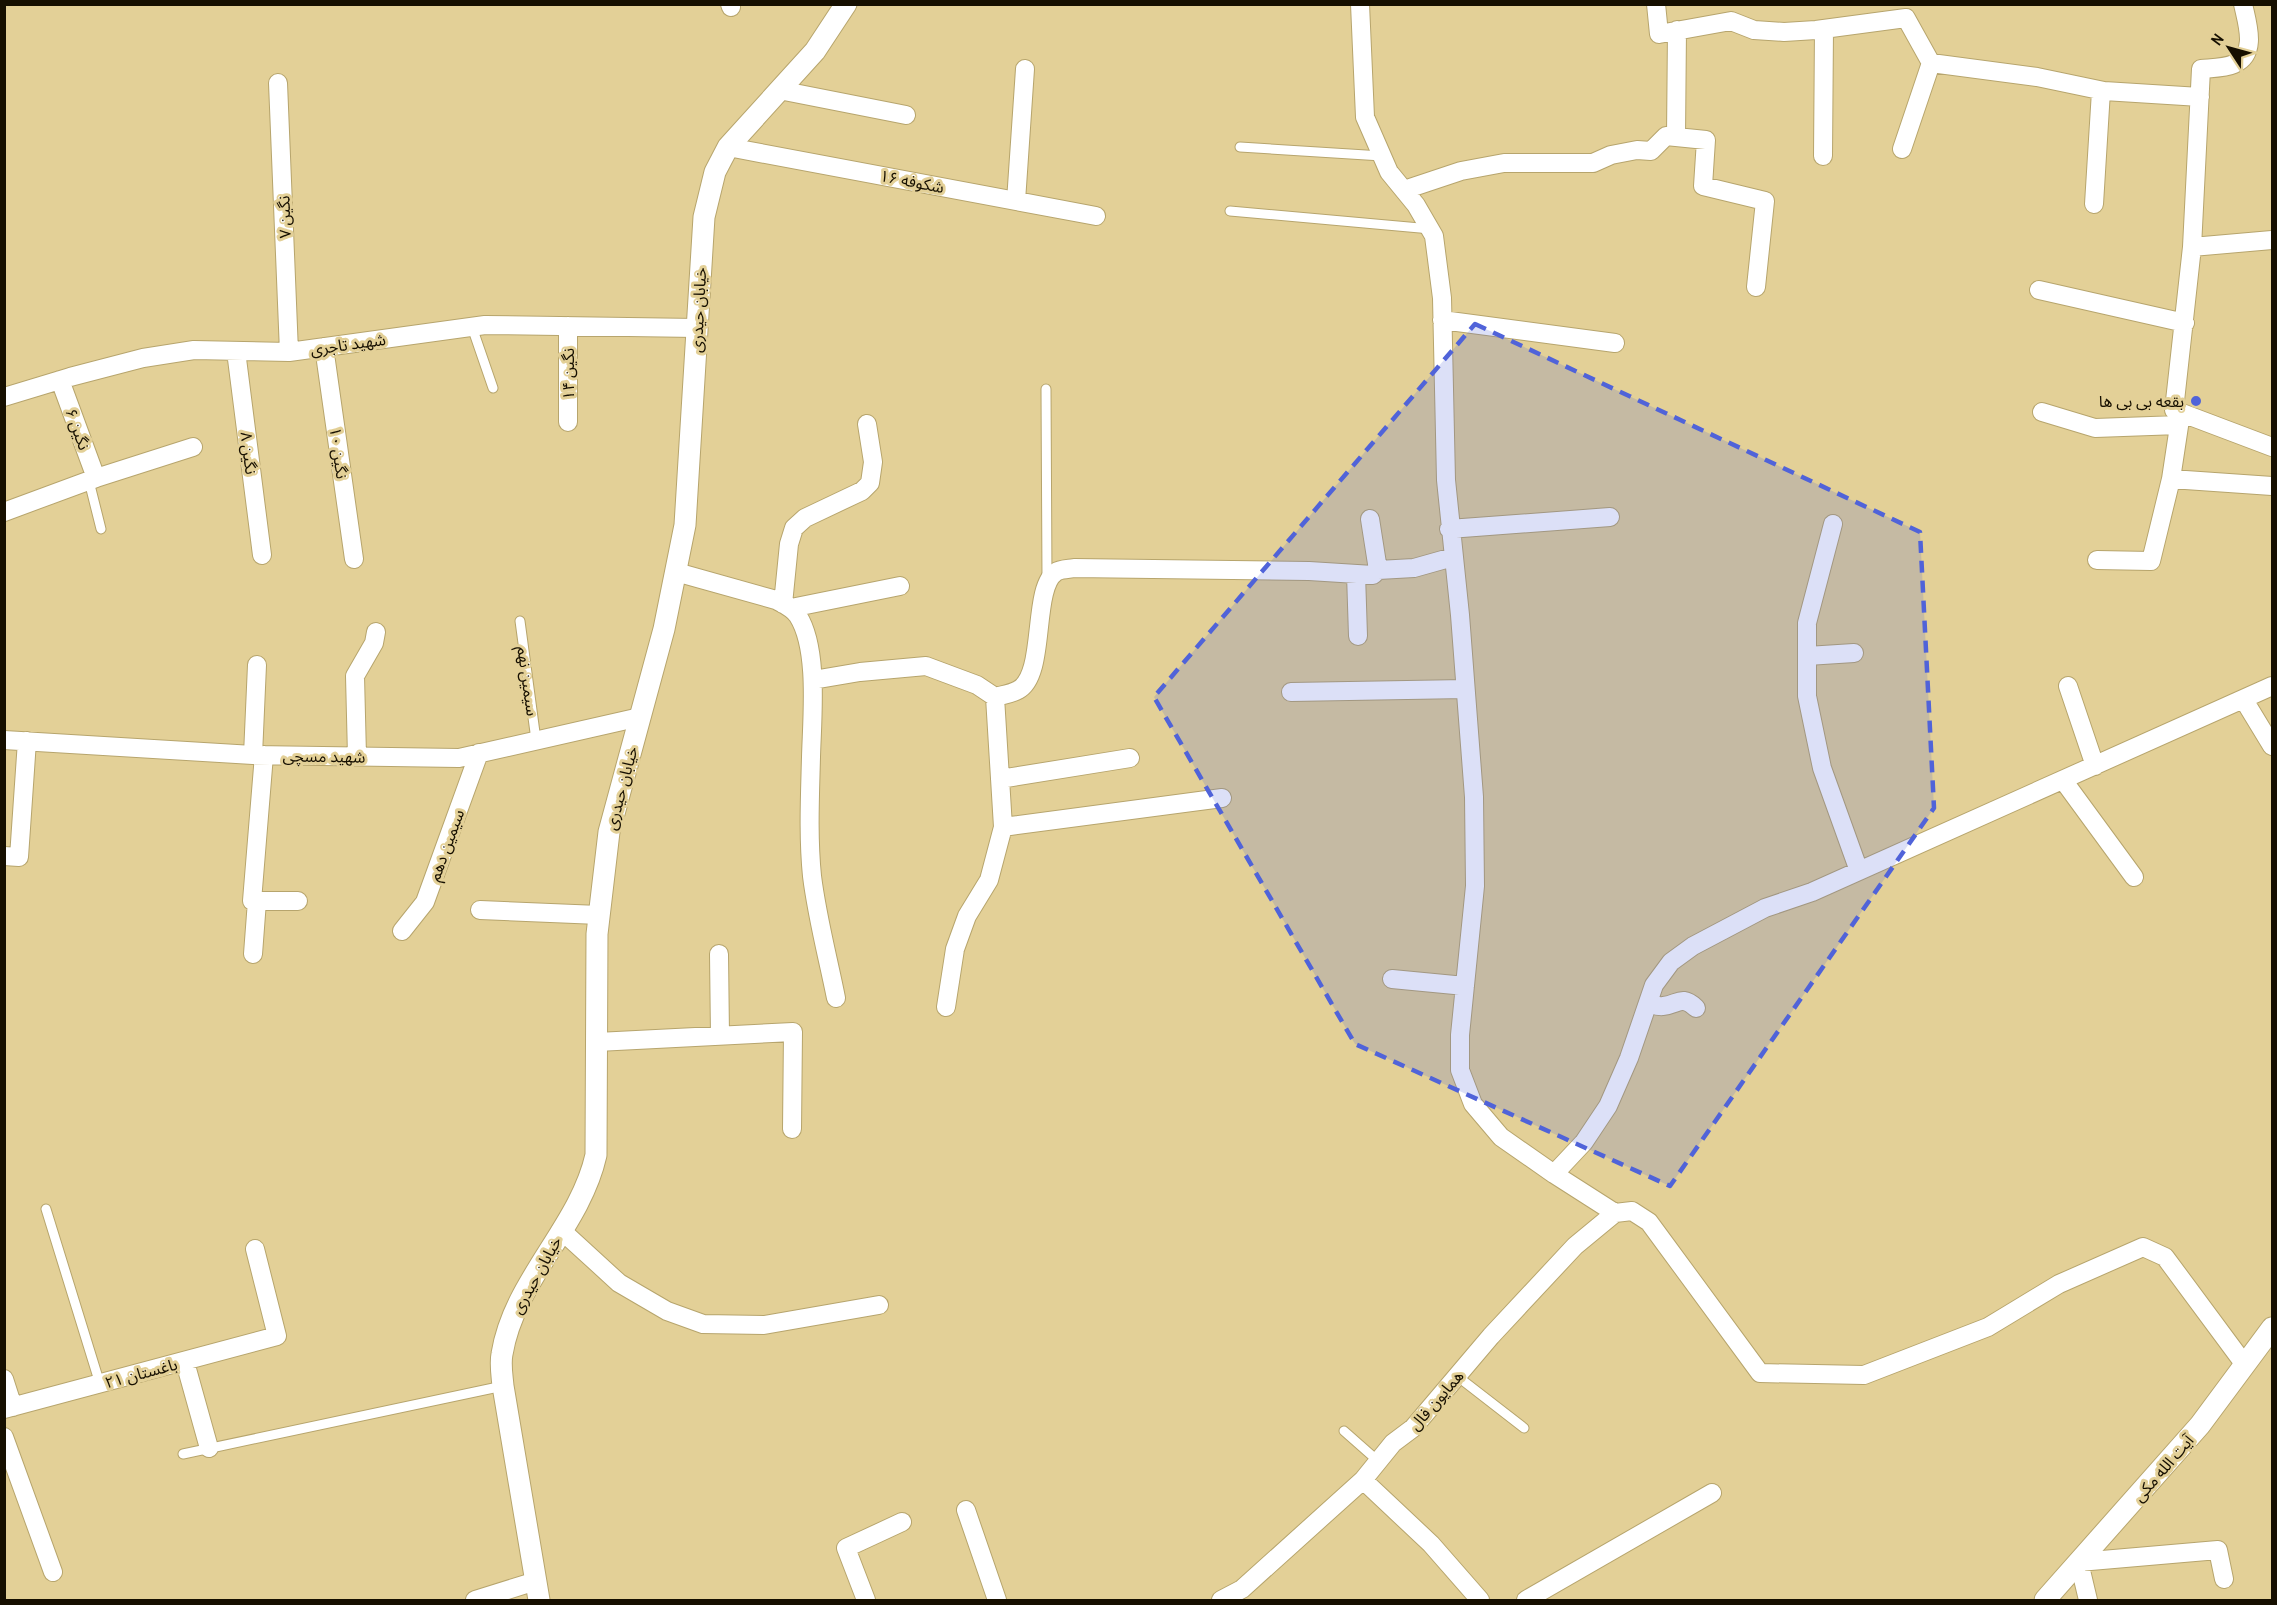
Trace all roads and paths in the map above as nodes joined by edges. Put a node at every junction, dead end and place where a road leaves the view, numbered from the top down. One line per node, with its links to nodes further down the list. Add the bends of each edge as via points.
1 (846, 4): 10 (street, خیابان حیدری, via 815,51)
2 (1360, 4): 18 (street, via 1365,117)
3 (1656, 4): 6 (street, via 1659,34)
4 (2243, 4): 12 (street, via 2250,38 2247,53 2235,64 2202,69)
5 (1824, 29): 6 (street, via 1754,30 1731,21); 7 (street, via 1906,18); 19 (street)
6 (1677, 30): 14 (street)
7 (1931, 63): 11 (street, via 2037,77); 17 (street)
8 (1025, 69): 21 (street)
9 (279, 83): 38 (street, نگین ۷)
10 (779, 90): 13 (street); 15 (street, خیابان حیدری)
11 (2101, 91): 12 (street); 22 (street)
12 (2200, 97): 27 (street)
13 (906, 115)
14 (1676, 136): 20 (street, via 1666,136 1651,151 1611,155 1593,164 1504,163 1461,171); 28 (street, via 1706,140 1703,186 1766,201)
15 (728, 147): 21 (street, شکوفه ۱۶); 34 (street, خیابان حیدری, via 715,172 704,217)
16 (1240, 147): 18 (lane)
17 (1902, 149)
18 (1382, 156): 20 (street)
19 (1823, 156)
20 (1404, 190): 25 (street)
21 (1016, 201): 24 (street, شکوفه ۱۶)
22 (2094, 204)
23 (1230, 211): 25 (lane)
24 (1096, 216)
25 (1431, 230): 30 (street, via 1441,287)
26 (2272, 240): 27 (street)
27 (2192, 247): 31 (street)
28 (1756, 287)
29 (2038, 290): 31 (street)
30 (1442, 320): 35 (street); 56 (street)
31 (2185, 323): 44 (street, via 2174,410)
32 (568, 326): 33 (street, شهید تاجری); 34 (street, شهید تاجری); 45 (street, نگین ۱۴)
33 (472, 327): 36 (street, شهید تاجری); 40 (lane)
34 (697, 328): 63 (street, خیابان حیدری, via 685,525)
35 (1615, 343)
36 (324, 347): 38 (street, شهید تاجری); 60 (street, نگین ۱۰)
37 (236, 351): 38 (street, شهید تاجری); 39 (street, شهید تاجری, via 194,350 143,358); 58 (street, نگین ۸)
38 (290, 352)
39 (60, 380): 42 (street, شهید تاجری); 50 (street, نگین ۶)
40 (493, 388)
41 (1046, 389): 65 (lane)
42 (4, 397)
43 (2042, 412): 44 (street, via 2095,428)
44 (2180, 419): 48 (street); 49 (street)
45 (568, 422)
46 (867, 424): 67 (street, via 873,462 870,483 862,491 805,518 794,528 789,544)
47 (193, 447): 50 (street)
48 (2272, 447)
49 (2171, 479): 51 (street); 61 (street, via 2151,561)
50 (92, 480): 52 (street); 57 (lane)
51 (2272, 486)
52 (4, 512)
53 (1610, 517): 56 (street)
54 (1370, 519): 62 (street)
55 (1833, 524): 72 (street, via 1807,623)
56 (1449, 529): 59 (street)
57 (101, 530)
58 (262, 555)
59 (1453, 557): 62 (street, via 1414,568); 77 (street)
60 (354, 559)
61 (2097, 561)
62 (1378, 570): 64 (street, via 1373,575)
63 (676, 572): 67 (street); 81 (street, خیابان حیدری)
64 (1356, 574): 65 (street, via 1074,568 1056,571); 70 (street)
65 (1047, 582): 79 (street, via 1028,680 1018,690)
66 (900, 586): 67 (street)
67 (787, 606): 74 (street, via 799,617)
68 (520, 621): 84 (lane, سیمین نهم)
69 (376, 632): 88 (street, via 355,676)
70 (1358, 636)
71 (1854, 653): 72 (street)
72 (1807, 656): 96 (street, via 1807,696 1822,768)
73 (257, 665): 87 (street)
74 (813, 680): 79 (street, via 926,666 977,685); 107 (street, via 809,814 813,877)
75 (2068, 686): 90 (street)
76 (2272, 686): 80 (street)
77 (1465, 689): 78 (street); 106 (street, via 1474,797 1475,885)
78 (1291, 692)
79 (995, 697): 91 (street)
80 (2244, 700): 85 (street); 90 (street)
81 (640, 717): 84 (street, شهید مسچی); 101 (street, خیابان حیدری, via 609,832)
82 (4, 740): 83 (street, شهید مسچی)
83 (27, 741): 87 (street, شهید مسچی); 95 (street, via 19,857)
84 (536, 741): 86 (street, شهید مسچی)
85 (2272, 746)
86 (479, 753): 88 (street, شهید مسچی, via 459,758); 102 (street, سیمین دهم, via 425,902)
87 (258, 755): 88 (street, شهید مسچی); 98 (street, via 252,901)
88 (357, 756)
89 (1130, 758): 91 (street)
90 (2095, 766): 92 (street)
91 (1000, 779): 94 (street)
92 (2063, 780): 96 (street); 97 (street)
93 (1222, 798): 94 (street)
94 (1003, 827): 109 (street, via 989,880 967,916 955,949)
95 (4, 856)
96 (1859, 871): 108 (street, via 1765,908 1693,946 1671,962)
97 (2134, 877)
98 (256, 901): 99 (street); 103 (street)
99 (298, 901)
100 (480, 910): 101 (street)
101 (599, 915): 112 (street, خیابان حیدری)
102 (402, 931)
103 (253, 954)
104 (719, 954): 111 (street)
105 (1392, 979): 106 (street)
106 (1465, 986): 114 (street, via 1460,1070 1473,1104 1502,1137)
107 (836, 998)
108 (1647, 1003): 110 (street, via 1663,1006 1681,1000); 114 (street, via 1608,1106 1584,1142)
109 (946, 1007)
110 (1696, 1008)
111 (720, 1036): 112 (street); 113 (street, via 793,1032)
112 (597, 1042): 117 (street, خیابان حیدری, via 596,1155 587,1185)
113 (792, 1129)
114 (1554, 1174): 116 (street)
115 (46, 1209): 125 (lane)
116 (1615, 1213): 122 (street, via 1632,1211 1650,1222 1760,1373 1864,1375 1988,1328 2059,1284 2143,1247 2165,1257); 123 (street, همایون فال, via 1575,1246)
117 (561, 1230): 119 (street, via 619,1283 667,1311 703,1324 764,1325); 126 (street, خیابان حیدری, via 507,1330 501,1365)
118 (255, 1249): 121 (street, باغستان ۲۱, via 277,1336)
119 (879, 1305)
120 (2272, 1328): 122 (street, آیت الله مکی)
121 (185, 1362): 125 (street, باغستان ۲۱); 131 (street)
122 (2245, 1365): 138 (street, آیت الله مکی, via 2200,1425)
123 (1457, 1376): 128 (lane); 133 (street, همایون فال, via 1413,1428)
124 (4, 1379): 127 (street)
125 (100, 1384): 127 (street, باغستان ۲۱)
126 (503, 1386): 131 (lane); 141 (street, خیابان حیدری)
127 (9, 1408)
128 (1524, 1428)
129 (1344, 1431): 133 (lane)
130 (4, 1437): 139 (street)
131 (209, 1448): 132 (lane)
132 (183, 1454)
133 (1378, 1461): 134 (street, همایون فال)
134 (1363, 1480): 145 (street, همایون فال, via 1242,1589); 146 (street, via 1431,1544)
135 (1712, 1493): 147 (street)
136 (966, 1510): 144 (street)
137 (902, 1522): 143 (street, via 846,1548)
138 (2079, 1562): 140 (street, via 2218,1550); 148 (street, آیت الله مکی); 149 (street)
139 (53, 1572)
140 (2224, 1579)
141 (537, 1591): 142 (street)
142 (475, 1600)
143 (866, 1600)
144 (997, 1600)
145 (1221, 1600)
146 (1480, 1600)
147 (1526, 1600)
148 (2045, 1600)
149 (2088, 1600)

